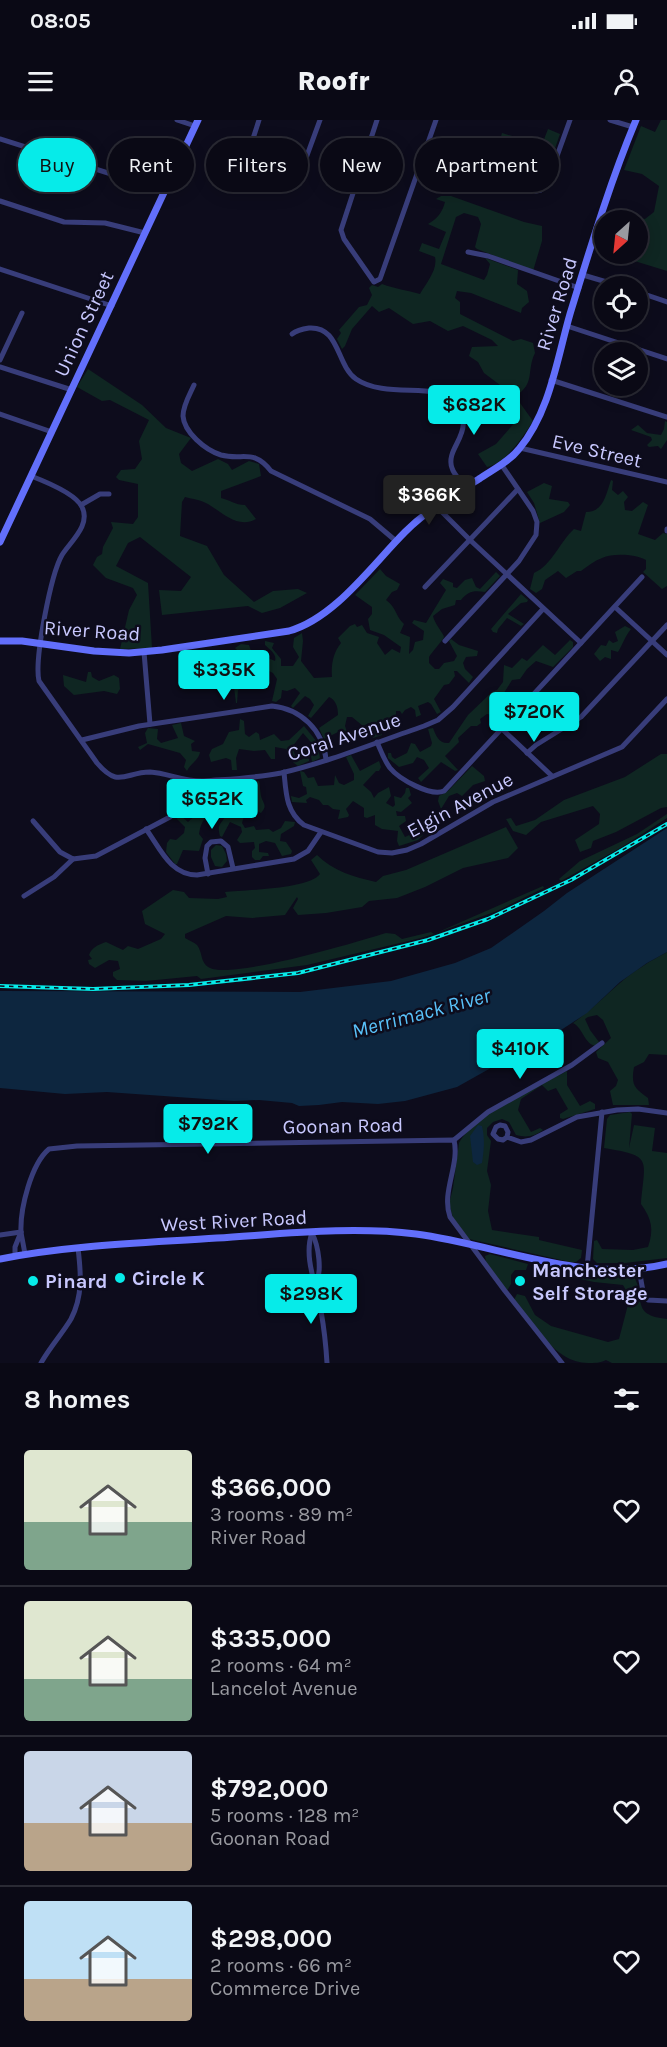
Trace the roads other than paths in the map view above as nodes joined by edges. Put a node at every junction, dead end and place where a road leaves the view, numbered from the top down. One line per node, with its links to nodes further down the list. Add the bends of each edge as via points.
1 (177, 120): 8 (street)
2 (259, 120): 12 (street)
3 (320, 120): 15 (street)
4 (377, 120): 17 (street, via 341,230 371,279 377,281)
5 (436, 120): 13 (street)
6 (570, 120): 14 (street)
7 (610, 120): 9 (street)
8 (196, 123): 11 (street, Union Street)
9 (635, 124): 23 (street, River Road)
10 (0, 138): 16 (street)
11 (189, 138)
12 (253, 138)
13 (430, 138)
14 (559, 150)
15 (308, 153)
16 (108, 172)
17 (415, 178)
18 (164, 192): 20 (street, Union Street)
19 (0, 201): 20 (street, via 64,222 105,222)
20 (145, 233): 28 (street, Union Street)
21 (468, 252): 25 (street)
22 (0, 269): 28 (street)
23 (583, 275): 24 (street); 25 (street, River Road)
24 (594, 278)
25 (579, 288): 30 (street, River Road)
26 (648, 295): 27 (street)
27 (667, 302)
28 (111, 306): 37 (street, Union Street)
29 (22, 313): 33 (street)
30 (567, 326): 32 (street); 35 (street, River Road)
31 (292, 334): 45 (street, via 314,328 326,332 347,370 373,388 438,392 452,400 463,430 452,454 451,467)
32 (667, 359)
33 (0, 360)
34 (0, 367): 37 (street)
35 (551, 380): 39 (street); 41 (street, River Road, via 539,416)
36 (194, 385): 52 (street, via 183,416 190,433 202,443 222,455 258,458 271,471 370,519)
37 (72, 390): 40 (street, Union Street)
38 (0, 414): 40 (street)
39 (667, 417)
40 (52, 432): 43 (street, Union Street)
41 (520, 448): 42 (street, River Road); 44 (street, Eve Street)
42 (501, 464): 45 (street, River Road); 46 (street)
43 (31, 476): 48 (street); 50 (street, Union Street)
44 (667, 482)
45 (465, 487): 49 (street, River Road)
46 (519, 489): 51 (street); 54 (street, via 533,511 537,529 531,545)
47 (109, 494): 48 (street, via 100,494)
48 (81, 505): 64 (street, Coral Avenue, via 82,526 56,571)
49 (436, 506): 51 (street); 52 (street, River Road)
50 (4, 524): 53 (street, Union Street)
51 (470, 540): 54 (street); 56 (street)
52 (396, 541): 65 (street, River Road, via 331,609 306,625 277,633)
53 (0, 542)
54 (507, 574): 58 (street); 61 (street)
55 (642, 578): 57 (street)
56 (425, 587)
57 (615, 607): 62 (street); 63 (street)
58 (543, 609): 63 (street); 71 (street, Coral Avenue, via 446,714)
59 (667, 625): 62 (street)
60 (0, 641): 64 (street, River Road)
61 (445, 641)
62 (652, 641): 66 (street); 72 (street, via 581,717)
63 (580, 643): 69 (street)
64 (41, 644): 65 (street, River Road); 70 (street, Coral Avenue, via 39,681)
65 (144, 652): 68 (street)
66 (667, 655)
67 (667, 699): 75 (street, Elgin Avenue, via 622,747)
68 (150, 724): 70 (street); 73 (street, via 277,706 313,725)
69 (501, 728): 71 (street, via 440,793 428,791 393,771); 72 (street)
70 (82, 740): 76 (street, Coral Avenue, via 97,763 112,776 148,772)
71 (377, 742): 73 (street, Coral Avenue)
72 (527, 753): 75 (street)
73 (326, 759): 74 (street, Coral Avenue)
74 (284, 772): 76 (street, Coral Avenue); 79 (street, Elgin Avenue, via 292,814 304,825)
75 (552, 776): 79 (street, Elgin Avenue, via 484,807 407,850 378,852)
76 (186, 780): 78 (street, via 176,810)
77 (33, 821): 80 (street, via 60,852)
78 (146, 829): 80 (street, via 96,856); 82 (street, via 176,870 191,875)
79 (321, 832): 81 (street, via 312,847 299,857)
80 (73, 859): 83 (street)
81 (233, 868): 82 (street); 82 (street, via 228,847 221,841 211,842 205,852)
82 (208, 874)
83 (24, 896)
84 (602, 1044): 88 (street, via 497,1107)
85 (602, 1112): 86 (street, via 628,1109); 87 (street, via 577,1117 531,1140 521,1142); 98 (street)
86 (667, 1113)
87 (507, 1137)
88 (454, 1140): 89 (street, Goonan Road, via 49,1149 33,1177); 92 (street, via 456,1151 447,1207)
89 (21, 1232): 91 (street); 94 (street, Goonan Road); 95 (street, Goonan Road)
90 (312, 1233): 92 (street, West River Road, via 399,1233); 93 (street, West River Road); 102 (street, via 317,1247 316,1285)
91 (0, 1235)
92 (470, 1245): 98 (street, West River Road); 103 (street)
93 (78, 1248): 94 (street, West River Road); 101 (street, via 81,1282 76,1305)
94 (25, 1255): 95 (street, West River Road)
95 (15, 1256): 96 (street, West River Road)
96 (0, 1259)
97 (667, 1264): 99 (street, West River Road)
98 (587, 1268): 99 (street, West River Road)
99 (639, 1269): 100 (street, via 644,1297)
100 (667, 1301)
101 (41, 1363)
102 (327, 1363)
103 (562, 1363)

